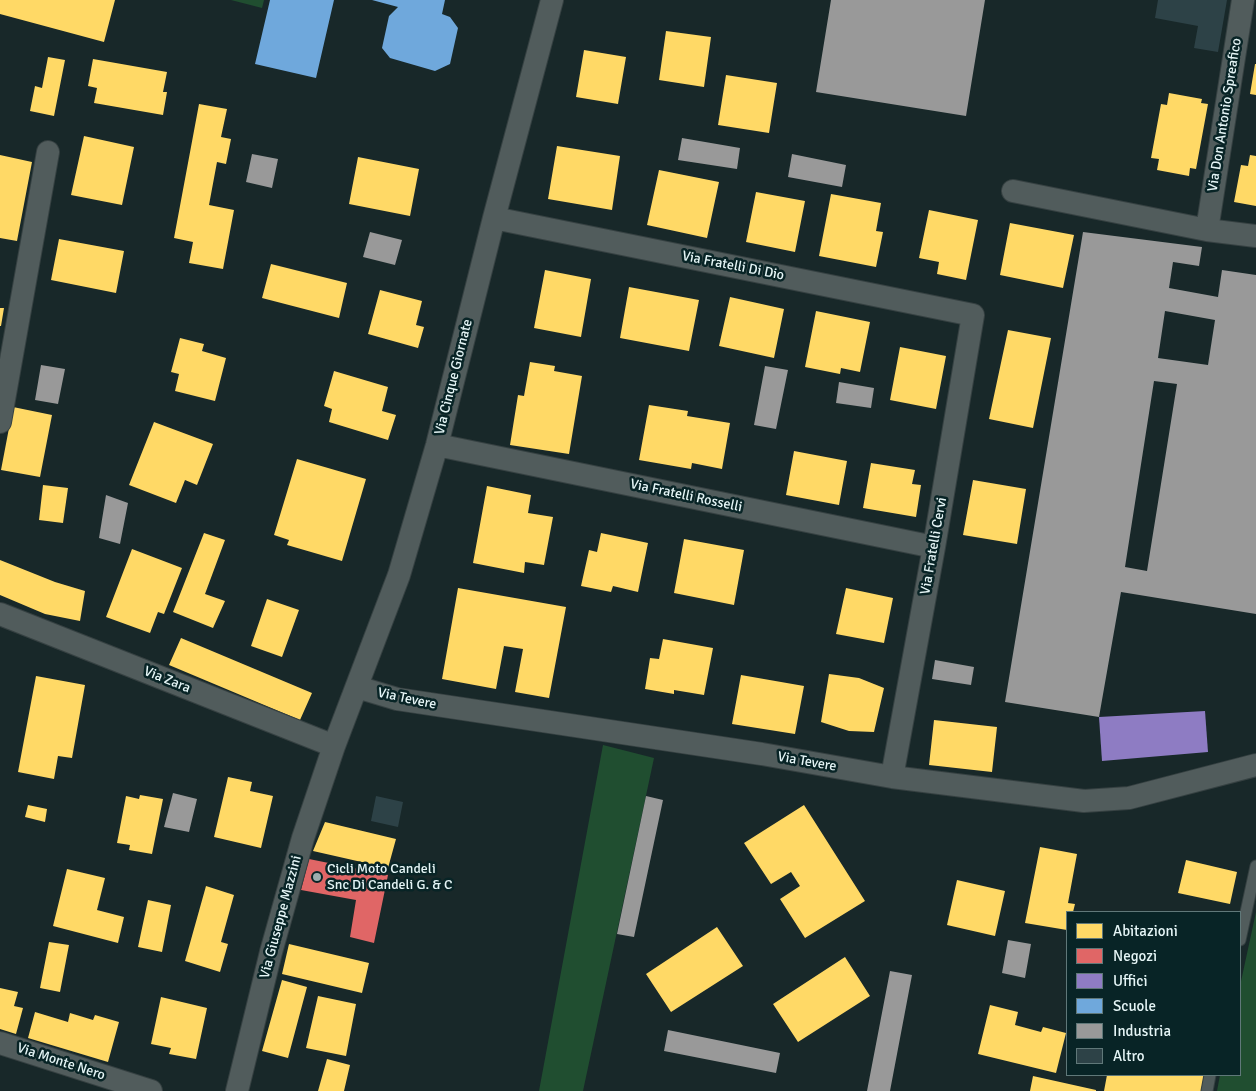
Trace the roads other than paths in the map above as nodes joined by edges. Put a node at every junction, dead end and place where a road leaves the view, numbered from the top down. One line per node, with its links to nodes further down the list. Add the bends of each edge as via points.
1 (552, 0): 5 (street, Via Cinque Giornate)
2 (1243, 0): 6 (street, Via Don Antonio Spreafico)
3 (48, 152): 9 (street)
4 (1013, 191): 6 (street)
5 (494, 218): 8 (street, Via Fratelli Di Dio); 10 (street, Via Cinque Giornate)
6 (1207, 230): 7 (street)
7 (1256, 236)
8 (973, 315): 11 (street, Via Fratelli Cervi)
9 (0, 422)
10 (437, 445): 11 (street, Via Fratelli Rosselli); 13 (street, Via Cinque Giornate, via 398,575)
11 (934, 547): 16 (street, Via Fratelli Cervi)
12 (0, 614): 14 (street, Via Zara)
13 (358, 687): 14 (street, Via Cinque Giornate); 16 (street, Via Tevere, via 397,699)
14 (334, 746): 22 (street, Via Giuseppe Mazzini, via 303,838)
15 (1256, 765): 16 (street, Via Tevere, via 1129,798 1084,801)
16 (892, 777)
17 (1256, 866): 18 (lane)
18 (1241, 935)
19 (0, 1043): 21 (street, Via Monte Nero)
20 (1210, 1076): 23 (lane)
21 (151, 1091)
22 (237, 1091)
23 (1207, 1091)

